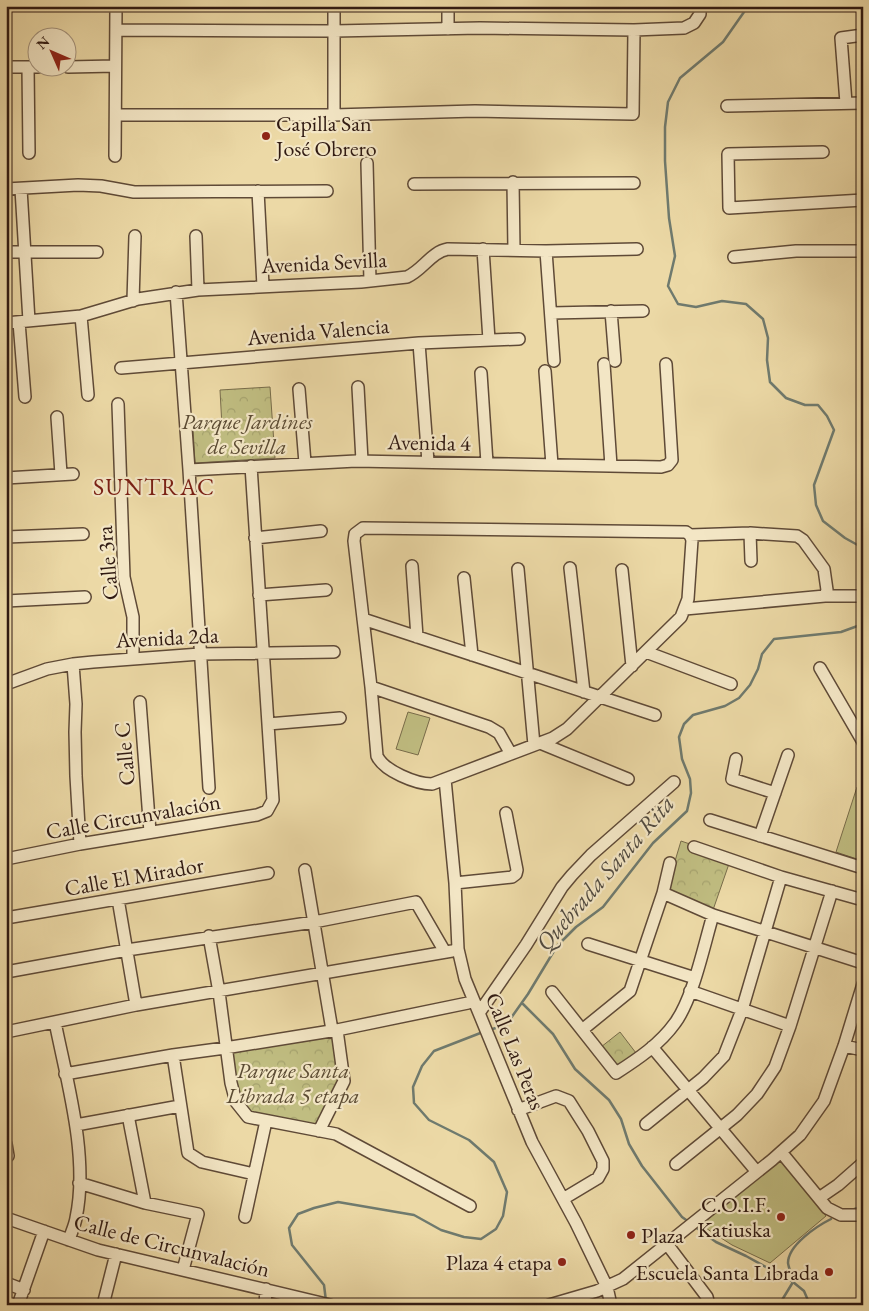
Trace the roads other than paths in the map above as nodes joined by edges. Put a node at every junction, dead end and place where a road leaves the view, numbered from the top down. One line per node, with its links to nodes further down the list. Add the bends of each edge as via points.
1 (116, 6): 6 (street)
2 (334, 6): 8 (street)
3 (448, 6): 5 (street)
4 (700, 6): 7 (street, via 700,14 694,23 684,28)
5 (448, 29): 7 (street); 8 (street)
6 (116, 30): 8 (street); 10 (street)
7 (634, 30): 19 (street, via 633,114 474,111)
8 (334, 31): 19 (street)
9 (863, 35): 15 (street, via 841,38)
10 (115, 66): 13 (street); 18 (street)
11 (6, 67): 12 (street)
12 (28, 67)
13 (78, 67)
14 (32, 78): 21 (street)
15 (846, 103): 16 (street); 17 (street)
16 (863, 103)
17 (727, 106)
18 (116, 115): 19 (street); 22 (street)
19 (334, 115)
20 (823, 152): 31 (street, via 728,154 728,208)
21 (29, 153)
22 (115, 156)
23 (368, 163): 43 (street)
24 (513, 182): 25 (street); 26 (street); 37 (street)
25 (634, 183)
26 (414, 184)
27 (6, 189): 28 (street)
28 (21, 189): 29 (street, via 78,185 134,192); 38 (street)
29 (258, 191): 30 (street); 44 (street)
30 (326, 191)
31 (863, 200)
32 (135, 236): 47 (street)
33 (196, 236): 45 (street)
34 (862, 247): 42 (street)
35 (483, 249): 37 (street, Avenida Sevilla); 43 (street, Avenida Sevilla, via 440,250 414,274); 55 (street)
36 (637, 249): 39 (street, Avenida Sevilla)
37 (514, 250): 39 (street, Avenida Sevilla)
38 (26, 251): 40 (street); 41 (street); 52 (street)
39 (546, 251): 50 (street)
40 (6, 252)
41 (97, 252)
42 (734, 257)
43 (370, 281): 44 (street, Avenida Sevilla)
44 (263, 286): 45 (street, Avenida Sevilla)
45 (198, 290): 46 (street, Avenida Sevilla)
46 (176, 292): 47 (street, Avenida Sevilla); 59 (street)
47 (133, 301): 51 (street, Avenida Sevilla)
48 (611, 311): 49 (street); 50 (street); 58 (street)
49 (643, 311)
50 (551, 313): 57 (street)
51 (81, 316): 52 (street, Avenida Sevilla); 67 (street)
52 (24, 322): 53 (street, Avenida Sevilla); 68 (street)
53 (6, 323)
54 (519, 339): 55 (street, Avenida Valencia)
55 (489, 340): 56 (street, Avenida Valencia)
56 (419, 343): 59 (street, Avenida Valencia); 72 (street)
57 (554, 361)
58 (615, 361)
59 (181, 363): 62 (street, Avenida Valencia); 78 (street)
60 (604, 364): 77 (street)
61 (666, 364): 77 (street, Avenida 4, via 672,460 661,467)
62 (121, 368)
63 (545, 370): 75 (street)
64 (481, 373): 74 (street)
65 (358, 387): 71 (street)
66 (299, 389): 73 (street)
67 (88, 395)
68 (25, 397)
69 (118, 404): 106 (street, Calle 3ra, via 124,577 133,616)
70 (57, 417): 79 (street, via 67,474)
71 (362, 461): 72 (street, Avenida 4); 73 (street, Avenida 4)
72 (428, 462): 74 (street, Avenida 4)
73 (305, 463): 76 (street, Avenida 4)
74 (487, 463): 75 (street, Avenida 4)
75 (552, 465): 77 (street, Avenida 4)
76 (251, 466): 78 (street, Avenida 4); 85 (street)
77 (611, 466)
78 (189, 470): 104 (street)
79 (6, 478)
80 (321, 531): 85 (street)
81 (83, 534): 84 (street)
82 (750, 534): 83 (street); 86 (street); 94 (street, via 791,535 803,540 824,569)
83 (690, 535): 98 (street); 99 (street, via 686,532 363,528 355,534 354,542)
84 (6, 537)
85 (255, 538): 93 (street)
86 (751, 562)
87 (412, 566): 100 (street)
88 (570, 568): 114 (street)
89 (518, 569): 110 (street)
90 (622, 570): 108 (street)
91 (464, 578): 105 (street)
92 (326, 590): 93 (street)
93 (259, 595): 103 (street)
94 (825, 596): 95 (street); 98 (street)
95 (863, 596)
96 (85, 597): 97 (street)
97 (6, 601)
98 (685, 610): 102 (street, via 682,617)
99 (363, 619): 100 (street); 113 (street)
100 (417, 637): 105 (street)
101 (334, 652): 103 (street, Avenida 2da)
102 (646, 652): 108 (street); 112 (street)
103 (262, 653): 104 (street, Avenida 2da); 119 (street)
104 (200, 654): 106 (street, Avenida 2da); 129 (street)
105 (472, 655): 110 (street)
106 (133, 658): 107 (street, Avenida 2da)
107 (73, 664): 111 (street, Avenida 2da, via 47,669); 136 (street)
108 (632, 666): 115 (street)
109 (820, 668): 120 (street)
110 (527, 673): 114 (street); 121 (street)
111 (6, 684)
112 (732, 684)
113 (371, 687): 122 (street, via 489,727 499,733); 128 (street, via 380,762 415,782)
114 (584, 692): 115 (street)
115 (600, 697): 117 (street); 121 (street, via 567,728)
116 (140, 702): 134 (street, Calle C)
117 (655, 715)
118 (340, 718): 119 (street)
119 (268, 724): 134 (street, Calle Circunvalación, via 273,800 267,811)
120 (863, 742)
121 (537, 744): 122 (street); 126 (street)
122 (511, 754): 125 (street)
123 (788, 755): 130 (street)
124 (736, 759): 130 (street, via 732,779)
125 (445, 779): 128 (street); 131 (street, Calle Las Peras)
126 (628, 780)
127 (674, 782): 172 (street, via 597,849 562,887)
128 (432, 784): 131 (street)
129 (209, 788)
130 (775, 793): 135 (street)
131 (447, 795): 145 (street, Calle Las Peras)
132 (506, 813): 145 (street, via 516,874)
133 (710, 820): 135 (street)
134 (150, 832): 136 (street, Calle Circunvalación)
135 (760, 836): 141 (street)
136 (80, 844): 139 (street, Calle Circunvalación)
137 (6, 847): 139 (street)
138 (694, 848): 144 (street)
139 (7, 859)
140 (670, 863): 147 (street)
141 (863, 868)
142 (305, 870): 152 (street)
143 (268, 873): 148 (street, Calle El Mirador)
144 (780, 877): 146 (street); 153 (street)
145 (455, 883): 157 (street, Calle Las Peras)
146 (832, 891): 149 (street); 156 (street)
147 (664, 893): 150 (street); 160 (street)
148 (118, 899): 151 (street, Calle El Mirador); 158 (street)
149 (863, 900)
150 (713, 915): 153 (street); 164 (street)
151 (6, 918)
152 (314, 922): 154 (street); 159 (street, via 416,902); 163 (street)
153 (765, 931): 156 (street); 171 (street)
154 (208, 936): 158 (street); 167 (street)
155 (588, 944): 160 (street)
156 (814, 947): 161 (street); 174 (street)
157 (458, 949): 159 (street); 172 (street, Calle Las Peras)
158 (127, 950): 162 (street); 170 (street)
159 (445, 952): 163 (street)
160 (640, 961): 164 (street); 176 (street, via 630,992)
161 (863, 963)
162 (6, 972)
163 (322, 972): 167 (street); 175 (street)
164 (694, 978): 166 (street)
165 (863, 984): 178 (street)
166 (690, 991): 171 (street); 179 (street, via 676,1022)
167 (219, 992): 170 (street); 180 (street)
168 (552, 992): 176 (street)
169 (468, 1003): 175 (street)
170 (136, 1005): 173 (street)
171 (742, 1010): 174 (street); 184 (street, via 724,1056)
172 (480, 1015): 186 (street, Calle Las Peras)
173 (55, 1022): 177 (street); 183 (street)
174 (790, 1026): 191 (street, via 775,1067 757,1094)
175 (334, 1030): 180 (street); 192 (street, via 344,1081)
176 (582, 1030): 179 (street, via 616,1073)
177 (6, 1032)
178 (844, 1046): 181 (street); 194 (street, via 824,1101 800,1135)
179 (652, 1047): 184 (street)
180 (225, 1048): 182 (street); 188 (street, via 236,1102 248,1118)
181 (863, 1050)
182 (173, 1055): 183 (street); 185 (street)
183 (65, 1074): 190 (street)
184 (689, 1090): 189 (street); 191 (street)
185 (180, 1106): 187 (street); 199 (street, via 188,1153 202,1162)
186 (518, 1110): 201 (street, Calle Las Peras); 201 (street, via 556,1096 569,1101 588,1131 603,1161 602,1169 598,1178)
187 (128, 1116): 190 (street); 203 (street)
188 (266, 1121): 192 (street); 199 (street)
189 (646, 1124)
190 (76, 1125): 200 (street)
191 (721, 1129): 197 (street); 198 (street)
192 (319, 1131): 204 (street, via 336,1134)
193 (6, 1144): 195 (street)
194 (781, 1152): 198 (street); 202 (street)
195 (8, 1156)
196 (863, 1163): 202 (street)
197 (676, 1164)
198 (757, 1172): 210 (street)
199 (254, 1174): 206 (street)
200 (79, 1183): 203 (street); 209 (street, via 76,1218)
201 (562, 1198): 214 (street, Calle Las Peras)
202 (819, 1198): 205 (street, via 827,1208 841,1216)
203 (145, 1203): 212 (street, via 198,1214)
204 (470, 1206)
205 (863, 1215)
206 (245, 1217)
207 (6, 1218): 208 (street, Calle de Circunvalación)
208 (44, 1231): 209 (street, Calle de Circunvalación); 215 (street)
209 (69, 1240): 211 (street, Calle de Circunvalación)
210 (667, 1244): 214 (street, via 623,1280); 223 (street)
211 (116, 1254): 212 (street, Calle de Circunvalación); 219 (street)
212 (183, 1270): 216 (street, Calle de Circunvalación)
213 (6, 1283): 215 (street)
214 (606, 1287): 217 (street); 222 (street, Calle Las Peras)
215 (24, 1290): 218 (street)
216 (266, 1290): 220 (street); 221 (street, Calle de Circunvalación)
217 (556, 1304)
218 (18, 1305)
219 (103, 1305)
220 (265, 1305)
221 (330, 1305)
222 (611, 1305)
223 (710, 1305)

